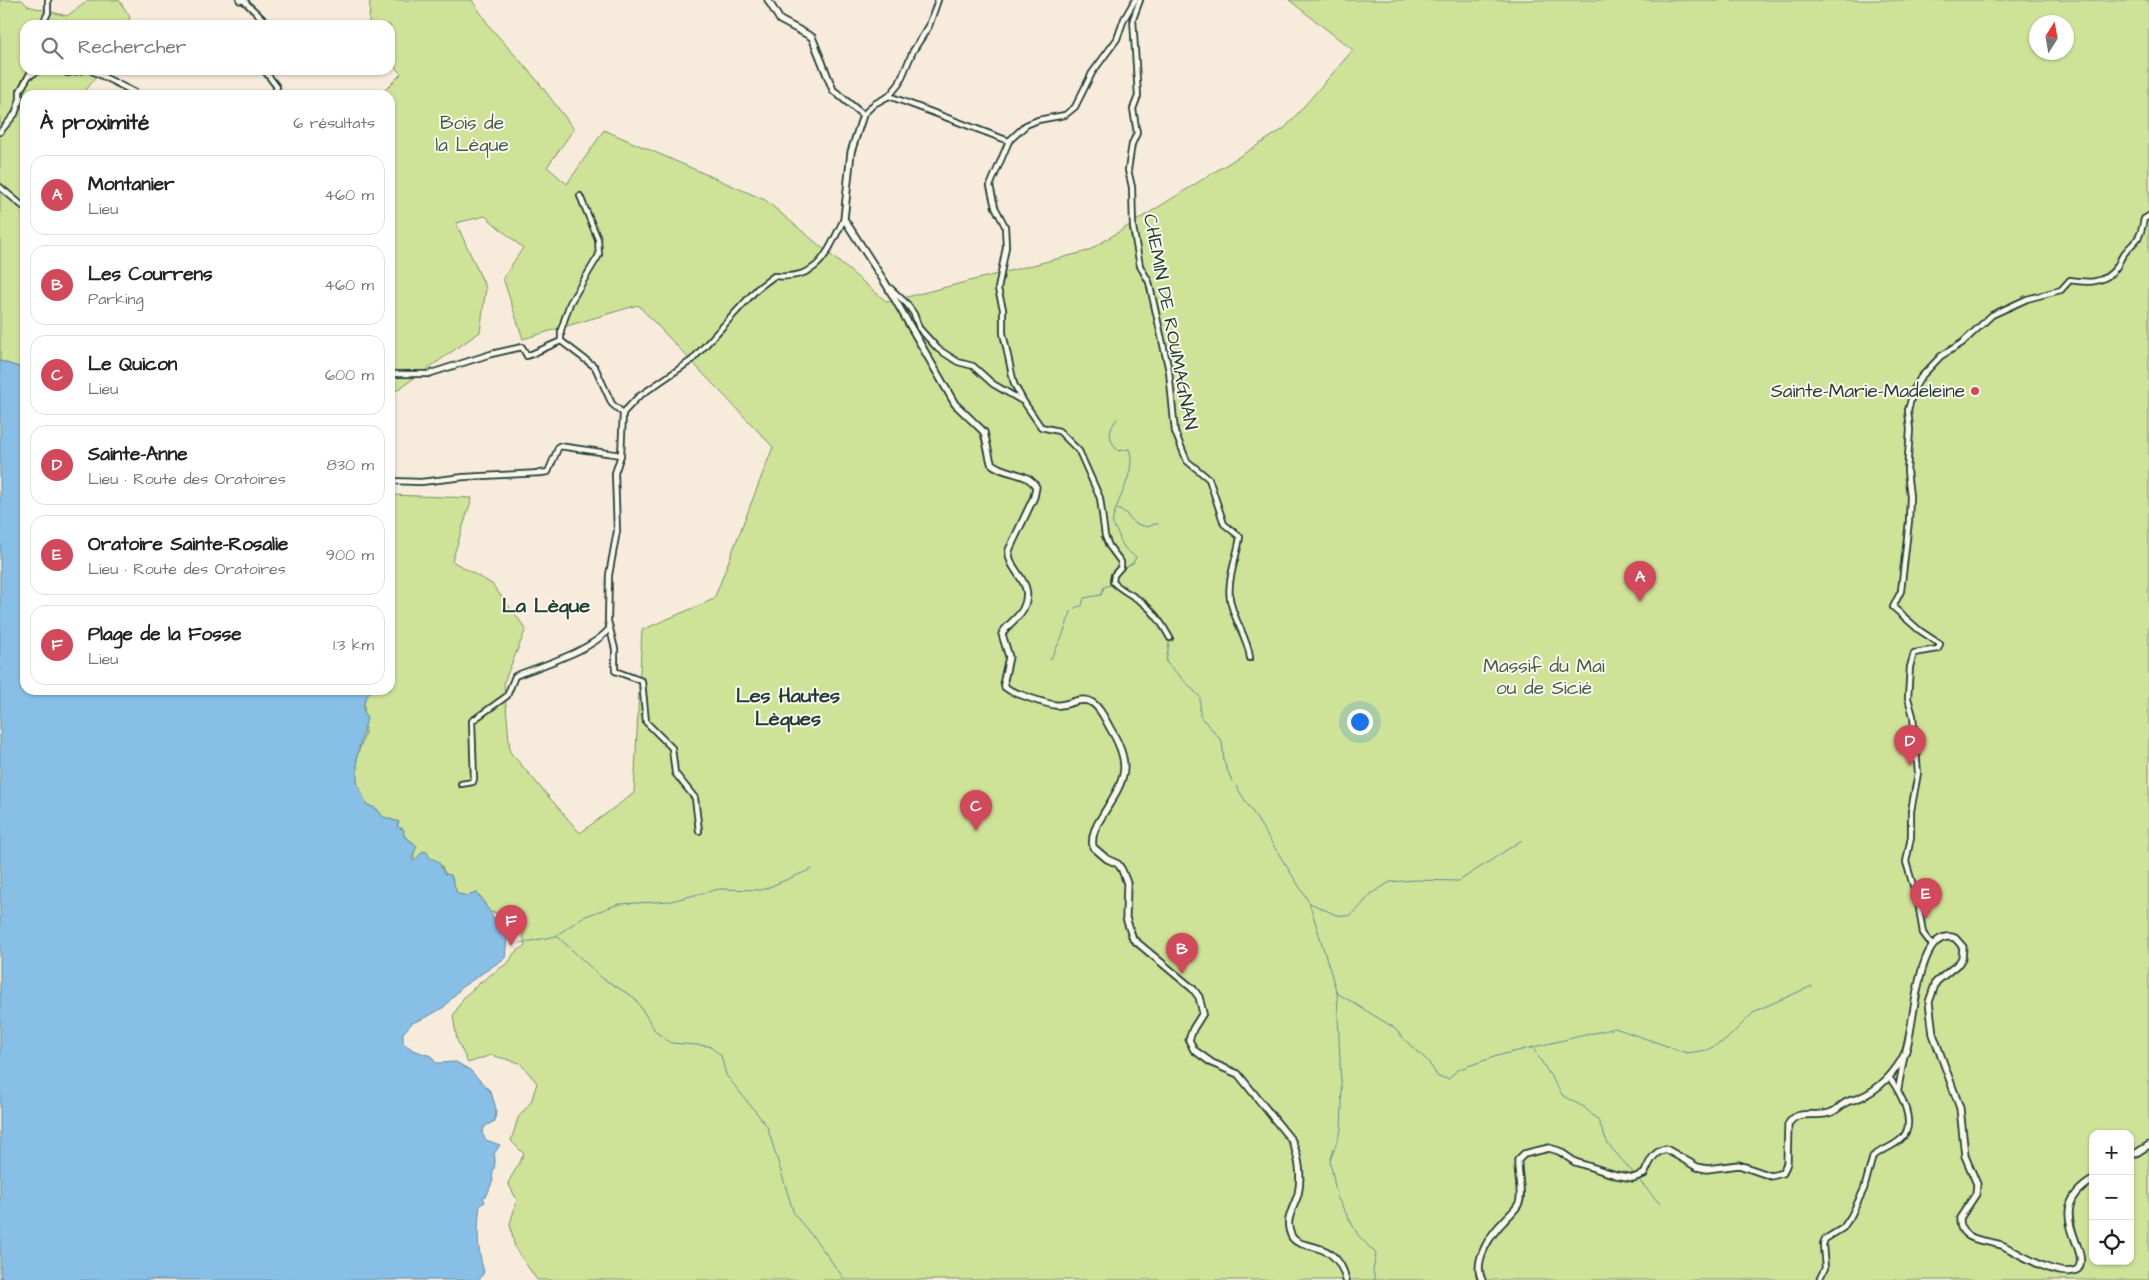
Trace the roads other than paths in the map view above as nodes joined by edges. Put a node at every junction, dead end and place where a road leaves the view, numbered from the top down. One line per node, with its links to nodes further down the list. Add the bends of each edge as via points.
1 (48, 0): 7 (street)
2 (243, 0): 8 (street)
3 (768, 0): 17 (street, via 780,20 812,37 833,90)
4 (938, 0): 15 (street, via 929,26)
5 (1135, 0): 19 (street, via 1117,40 1092,74 1071,112 1031,122)
6 (1140, 0): 34 (street, CHEMIN DE ROUMAGNAN, via 1133,19 1138,96 1133,109 1137,133 1129,157 1133,226 1140,266 1149,282 1168,371 1175,432 1187,461 1209,479 1224,524 1240,537 1229,589)
7 (44, 20)
8 (264, 20)
9 (29, 75): 12 (street)
10 (100, 75): 13 (street)
11 (269, 75): 14 (street, via 276,83)
12 (21, 90)
13 (130, 90)
14 (276, 90)
15 (889, 96): 17 (street); 19 (street)
16 (20, 99): 18 (street, via 15,114)
17 (863, 114): 24 (street, via 851,152)
18 (0, 132)
19 (1009, 141): 28 (street, via 990,186 995,207 1005,226 1006,248 998,289 1004,339 1014,384)
20 (0, 187): 22 (street)
21 (580, 196): 26 (street, via 598,239 599,256 570,303 561,330)
22 (20, 204)
23 (2149, 216): 37 (street, via 2144,219 2140,238 2108,277 2090,282 2070,280 2061,290 2028,299 1992,315 1931,366 1921,377 1909,401 1909,514 1904,575 1893,607 1940,644 1938,649 1914,653 1908,692 1918,773 1906,862 1923,933)
24 (844, 220): 25 (street); 29 (street, via 814,268 805,275 774,276 692,360 638,397)
25 (886, 284): 28 (street, via 907,304 919,328 938,349 958,362 973,366 993,384); 44 (street, via 955,404 984,432 991,463 1029,479 1036,486 1009,550 1027,594 1021,612 1002,634 1009,658 1004,680 1006,687 1056,706 1079,700 1091,702 1116,737 1125,759 1125,776 1094,831 1093,847 1122,870 1127,883 1126,918 1132,939 1199,997 1203,1013 1189,1040 1194,1050 1212,1063 1238,1074 1292,1141 1297,1151 1299,1183 1288,1225 1291,1237 1296,1242 1316,1246 1332,1254 1344,1268)
26 (561, 341): 27 (street, via 527,356 522,347 428,374); 29 (street, via 595,367 612,404)
27 (395, 374)
28 (1024, 402): 33 (street, via 1041,426 1059,431 1080,450 1100,498 1105,536 1121,562 1112,582 1143,603 1161,621)
29 (624, 413): 30 (street)
30 (621, 454): 31 (street, via 559,446 548,472 431,482); 32 (street, via 615,473 617,531 609,575)
31 (395, 481)
32 (610, 628): 35 (street, via 576,651 516,676 507,696 472,721 474,779); 36 (street, via 615,649 615,671 642,681 646,722 672,748 675,773 696,798)
33 (1170, 638)
34 (1250, 658)
35 (461, 784)
36 (699, 831)
37 (1932, 946): 38 (street, via 1917,986); 43 (street, via 1941,938 1951,936 1963,947 1964,953 1959,963 1936,982 1930,1002 1933,1034 1962,1114 1964,1151 1977,1189 1960,1218 1962,1228 1968,1235 2002,1246 2052,1275 2069,1275 2077,1270 2080,1261 2068,1221 2070,1208 2078,1193)
38 (1906, 1052): 39 (street); 40 (street)
39 (1889, 1077): 40 (street); 45 (street, via 1869,1093 1845,1103 1834,1112 1794,1116 1788,1125 1787,1163 1782,1173 1771,1176 1739,1165 1708,1169 1697,1167 1666,1149 1658,1151 1644,1174 1633,1178 1591,1168 1549,1148 1524,1154 1517,1167 1521,1200 1481,1256 1478,1274)
40 (1898, 1090): 46 (street, via 1908,1130 1902,1139 1873,1156 1864,1189 1851,1216 1843,1228 1825,1239 1822,1245 1825,1268)
41 (2149, 1145): 42 (street)
42 (2134, 1154)
43 (2089, 1183)
44 (1346, 1280)
45 (1482, 1280)
46 (1819, 1280)

